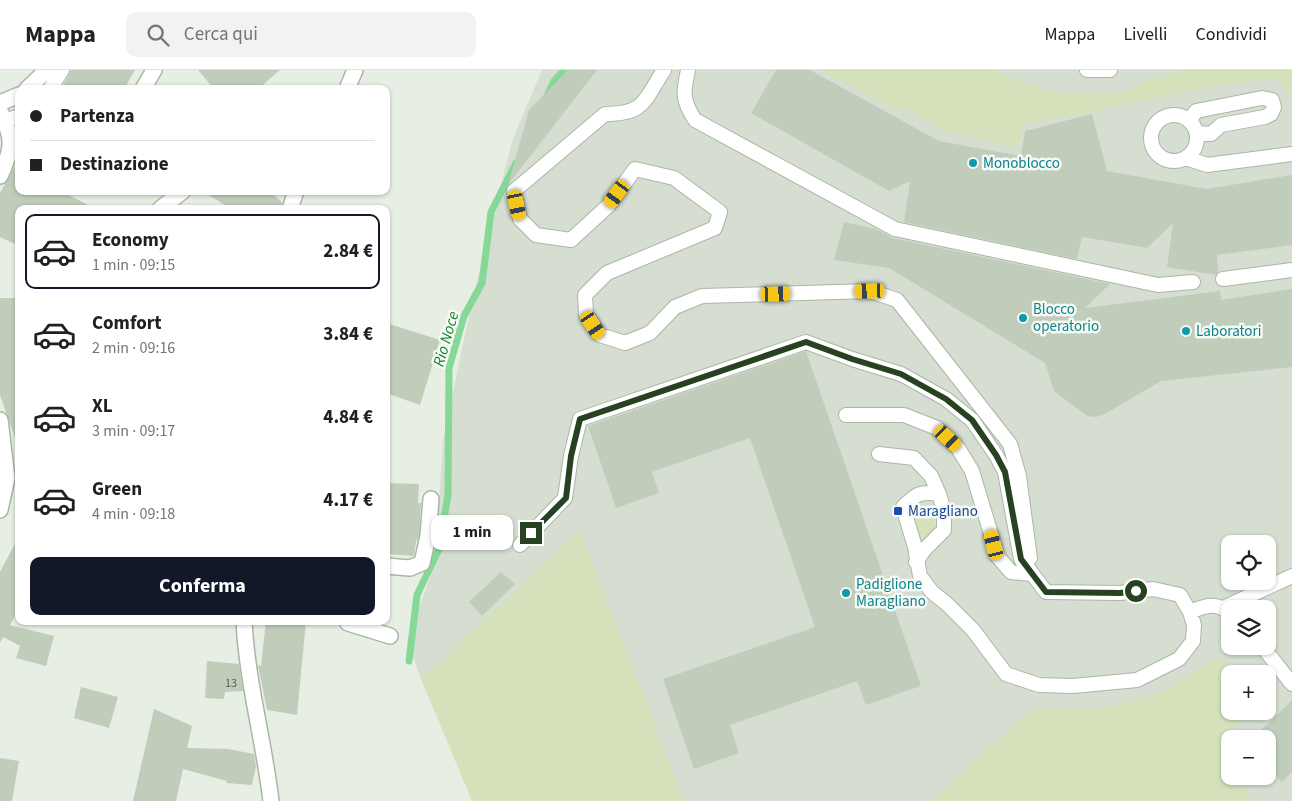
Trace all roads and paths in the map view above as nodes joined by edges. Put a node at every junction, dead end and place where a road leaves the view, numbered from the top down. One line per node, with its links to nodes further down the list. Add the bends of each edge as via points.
1 (47, 70): 9 (street)
2 (62, 70): 10 (lane)
3 (154, 70): 11 (street)
4 (355, 70): 12 (street)
5 (664, 70): 34 (lane, via 640,107 624,114 605,114 514,191 520,218 536,235 570,240 608,206 636,169 674,178 720,212 715,228 607,274 585,295 586,314 600,335 625,343 650,333 674,307 702,296 870,291 897,300 1010,444 1019,476)
6 (688, 70): 24 (lane, via 683,92 695,120 895,230 1158,285)
7 (1087, 70): 8 (lane)
8 (1110, 70)
9 (31, 85)
10 (53, 85)
11 (145, 85)
12 (349, 85)
13 (8, 108): 16 (street, via 10,134)
14 (1189, 121): 15 (lane); 15 (lane, via 1196,111 1262,98 1272,100 1271,114 1265,117 1221,125 1210,134); 18 (lane, via 1176,115 1168,116 1156,123 1151,136 1154,150 1164,160)
15 (1196, 133): 18 (lane, via 1195,148)
16 (15, 146): 19 (street)
17 (1292, 154): 18 (lane, via 1207,164)
18 (1186, 158)
19 (0, 176)
20 (178, 195): 21 (street)
21 (165, 205)
22 (1292, 270): 23 (lane)
23 (1223, 280)
24 (1193, 282)
25 (846, 415): 34 (lane, via 904,415 937,428 958,448 972,471 998,557 1011,572)
26 (0, 420): 30 (street, via 7,478)
27 (879, 454): 28 (lane, via 914,458 931,476)
28 (939, 494): 32 (lane, via 944,511 944,530); 32 (lane, via 916,494 902,507 915,547)
29 (432, 498): 33 (street, via 422,563 410,568)
30 (0, 510)
31 (520, 545): 34 (lane, via 566,498 580,419 806,342 901,374 946,399 972,420 1005,472 1021,559)
32 (916, 562): 38 (lane, via 920,576 932,592 973,630 1006,674 1039,685 1073,686 1138,680 1179,660 1193,641 1194,625)
33 (390, 566)
34 (1032, 574): 38 (lane, via 1046,592 1120,593 1152,589 1180,595)
35 (1292, 576): 36 (lane)
36 (1237, 600)
37 (1221, 608): 38 (lane, via 1209,604)
38 (1190, 612)
39 (244, 625): 44 (street, via 250,686)
40 (354, 625): 41 (street)
41 (390, 636)
42 (1269, 655): 43 (lane)
43 (1292, 684)
44 (271, 801)

